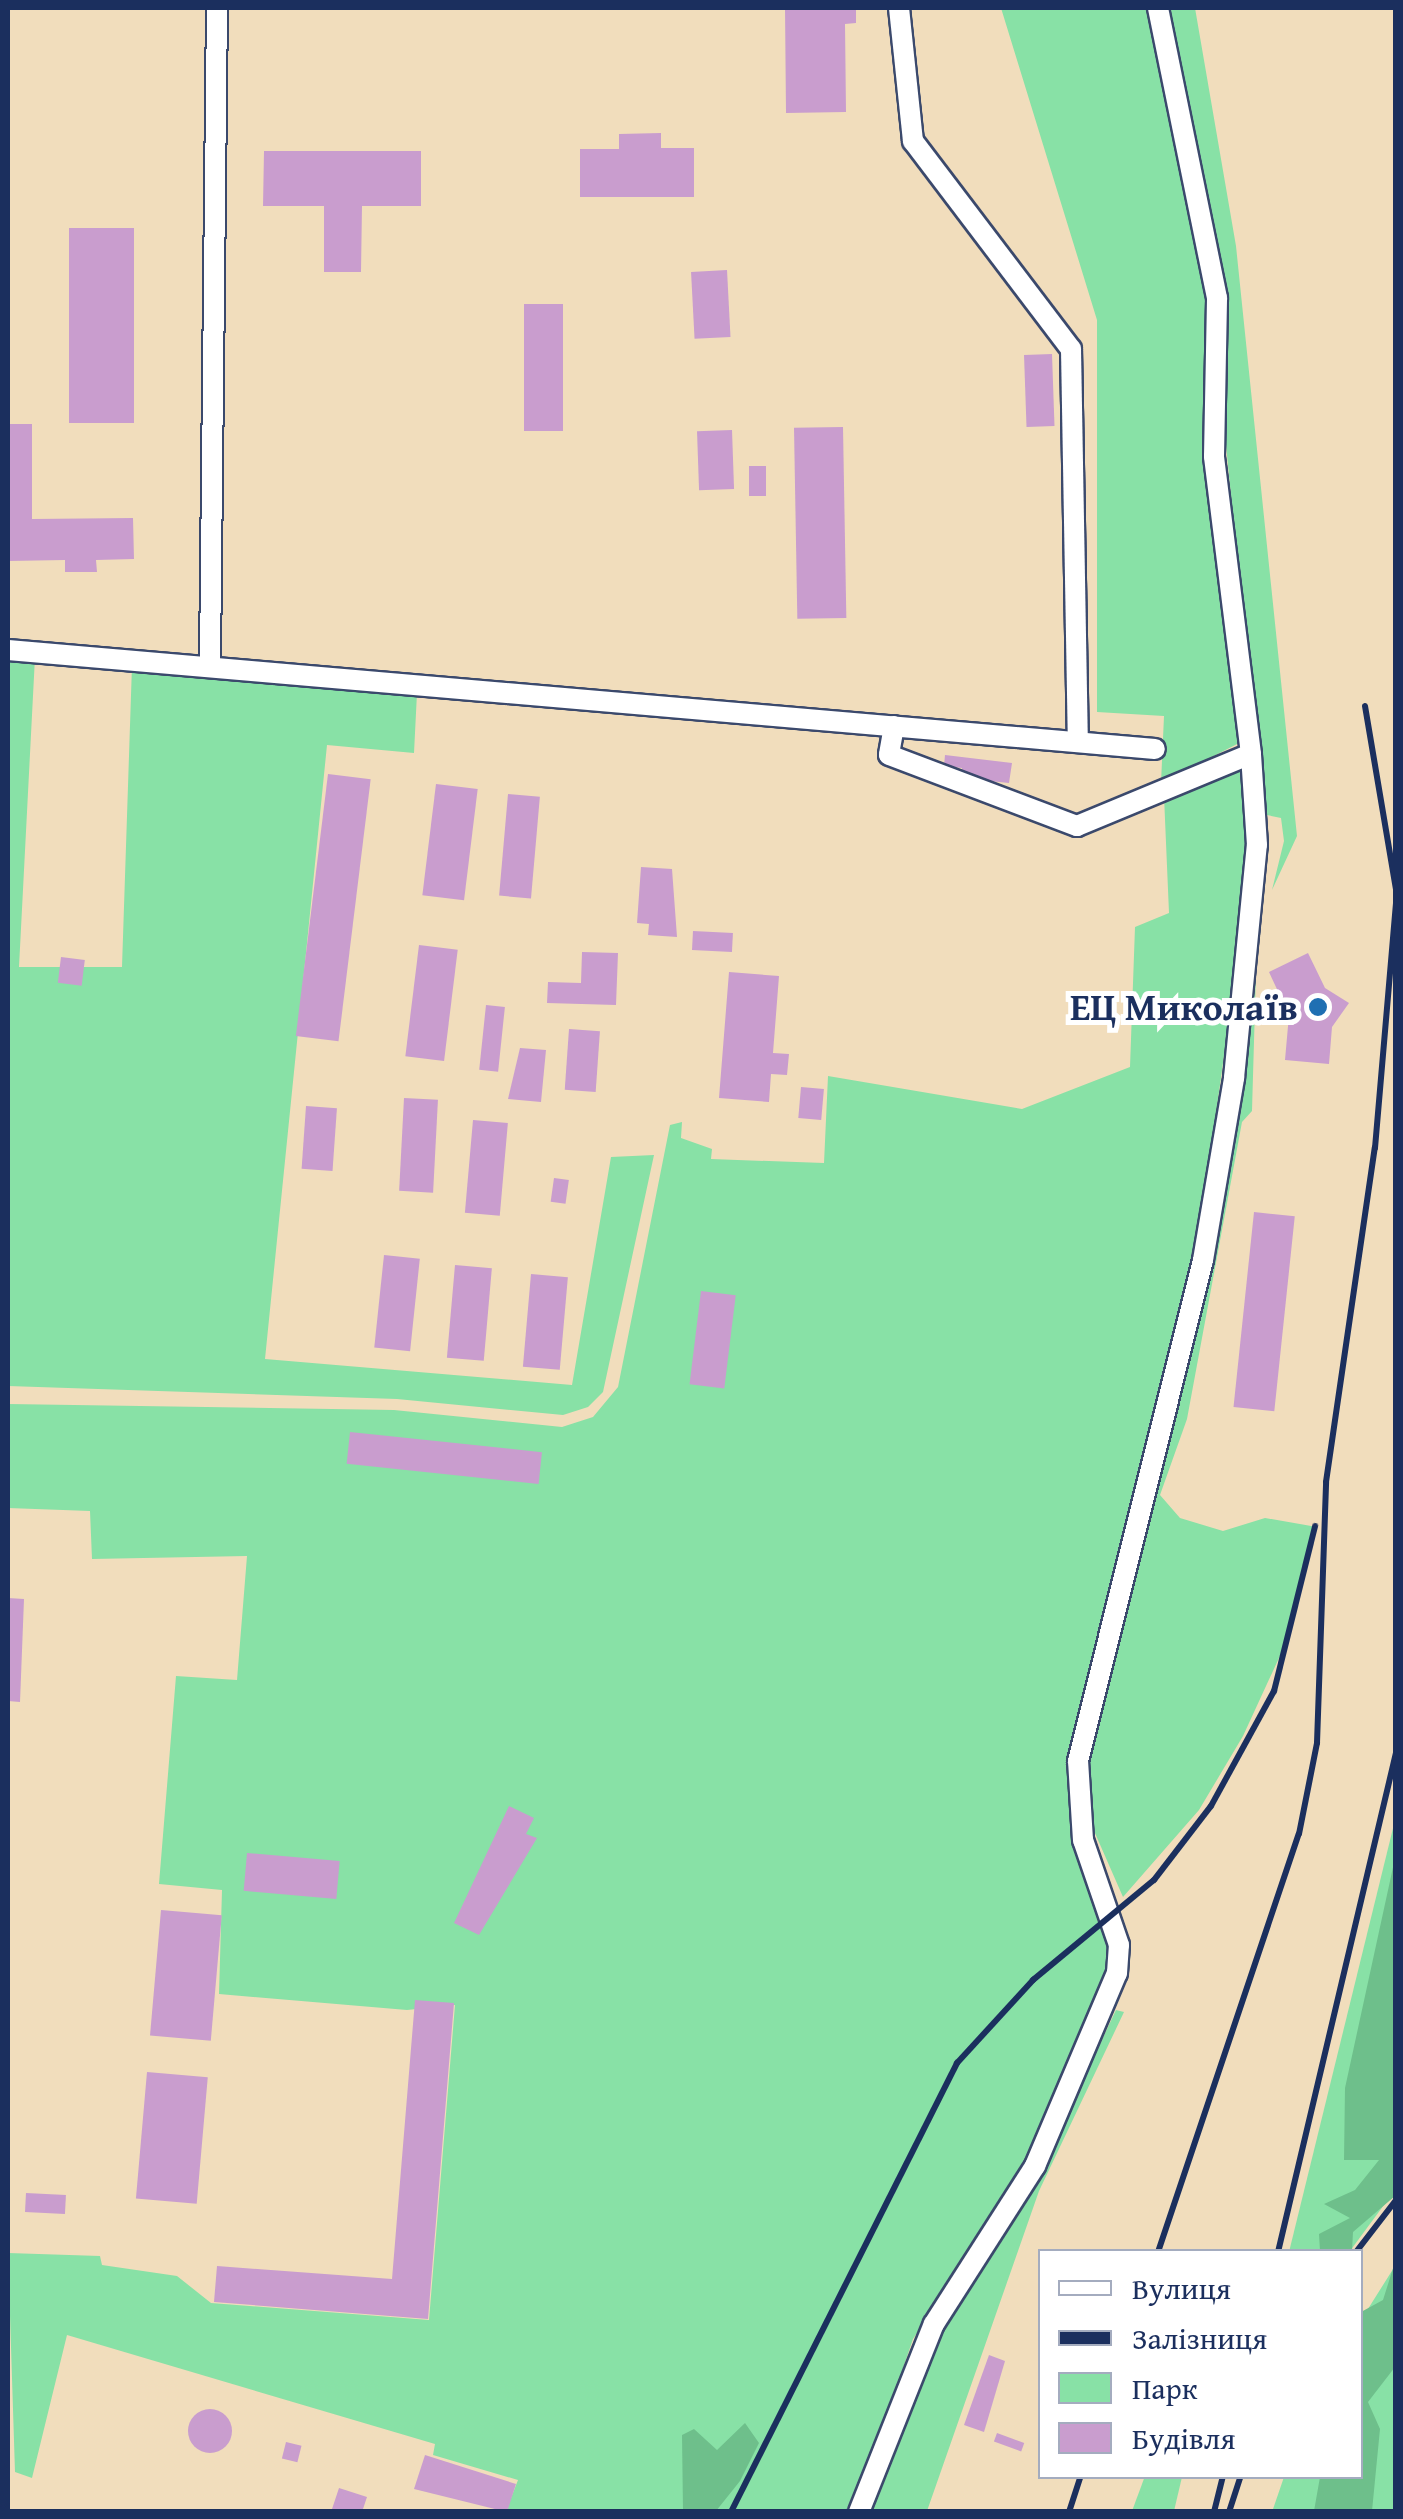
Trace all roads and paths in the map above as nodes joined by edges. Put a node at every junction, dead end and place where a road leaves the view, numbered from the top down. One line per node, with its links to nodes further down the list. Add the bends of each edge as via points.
1 (217, 8): 5 (street)
2 (898, 8): 7 (street, via 913,141 1071,349)
3 (1158, 8): 9 (street, via 1217,298 1214,456)
4 (8, 650): 5 (street)
5 (210, 661): 6 (street)
6 (894, 726): 7 (street); 9 (street, via 889,756 1077,826)
7 (1078, 741): 8 (street)
8 (1155, 749)
9 (1251, 754): 10 (street, via 1257,845 1231,1096 1202,1260 1078,1760 1084,1840 1119,1945 1117,1973 1035,2166 934,2324)
10 (860, 2512)

